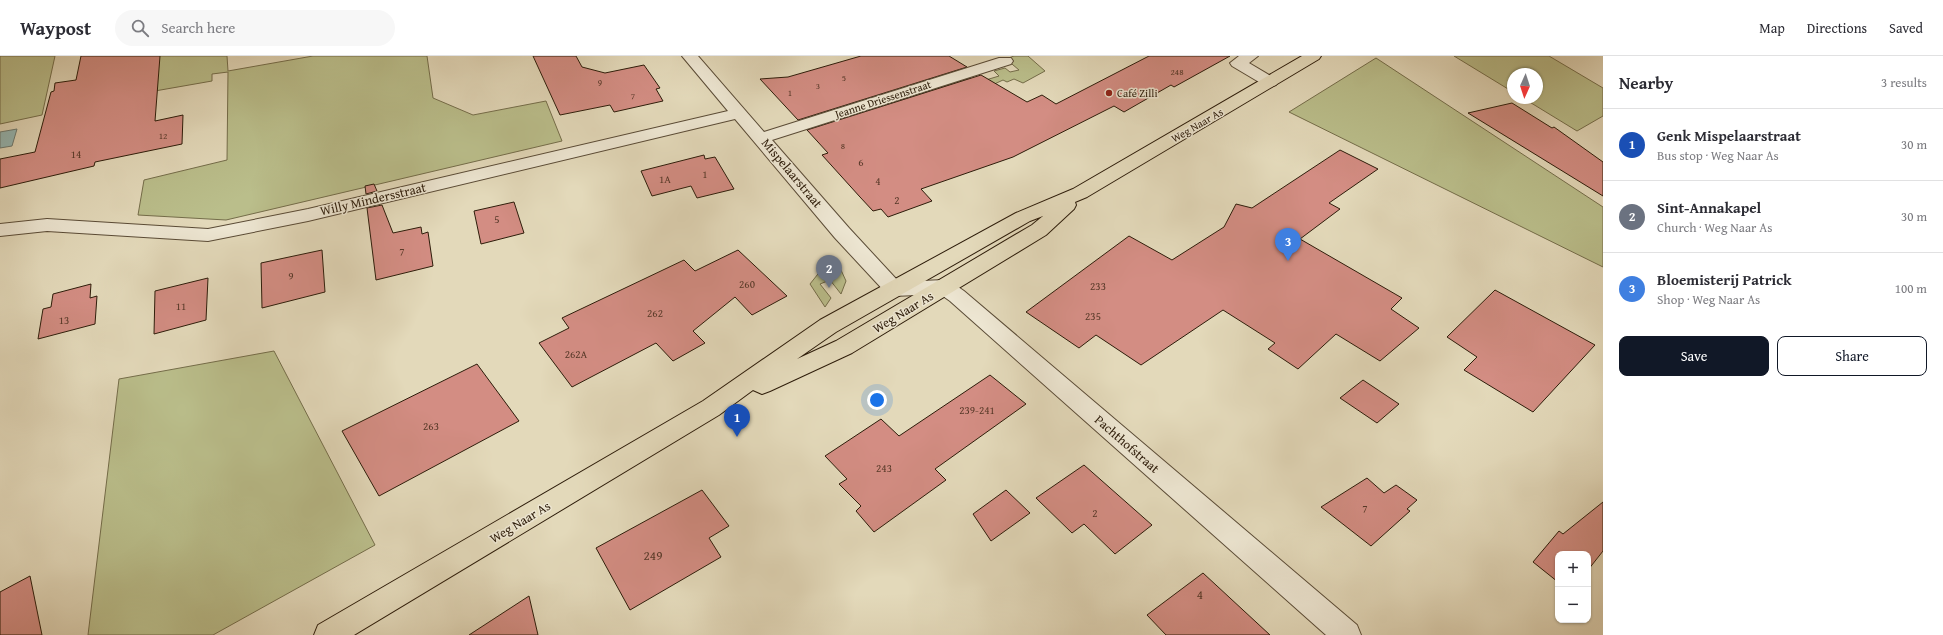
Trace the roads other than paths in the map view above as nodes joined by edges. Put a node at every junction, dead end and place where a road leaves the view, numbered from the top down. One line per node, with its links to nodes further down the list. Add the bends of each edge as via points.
1 (690, 56): 6 (street, Mispelaarstraat)
2 (1250, 56): 5 (street, via 1238,63)
3 (1314, 56): 5 (main road, Weg Naar As)
4 (1005, 61): 7 (street, Jeanne Driessenstraat)
5 (1270, 82): 8 (main road, Weg Naar As)
6 (740, 113): 7 (street, Mispelaarstraat); 9 (street, Willy Mindersstraat, via 308,215 208,235 47,225)
7 (762, 138): 11 (street, Mispelaarstraat, via 842,233)
8 (1080, 193): 10 (main road, Weg Naar As, via 1039,230); 11 (main road, Weg Naar As, via 1022,217)
9 (0, 230)
10 (944, 287): 11 (street); 12 (main road, Weg Naar As, via 844,347); 14 (street, Pachthofstraat)
11 (894, 289): 12 (main road, Weg Naar As, via 828,326)
12 (711, 408): 13 (main road, Weg Naar As)
13 (328, 635)
14 (1347, 635)

